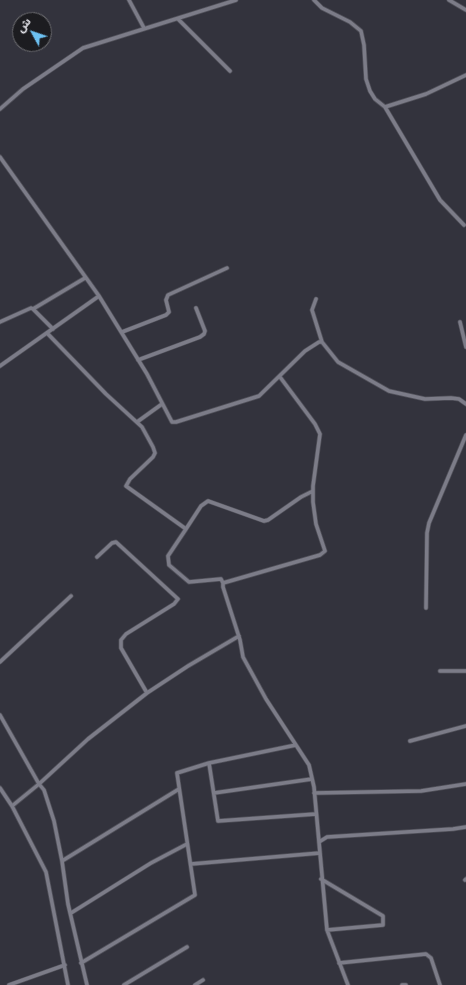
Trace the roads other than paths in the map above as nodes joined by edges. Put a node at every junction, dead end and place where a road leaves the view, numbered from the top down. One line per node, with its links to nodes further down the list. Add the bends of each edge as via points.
1 (129, 0): 7 (street)
2 (236, 0): 6 (street)
3 (314, 0): 10 (street, via 322,8 350,22 361,31 366,79 374,99)
4 (449, 0): 5 (street)
5 (466, 10)
6 (178, 19): 7 (street); 8 (street)
7 (144, 28): 11 (street, via 83,48 23,89)
8 (230, 72)
9 (466, 76): 10 (street, via 426,94)
10 (385, 107): 13 (street, via 422,166 436,194)
11 (0, 109)
12 (0, 157): 15 (street)
13 (464, 225)
14 (227, 268): 23 (street, via 168,295 166,297 169,312 166,315)
15 (85, 278): 16 (street); 19 (street)
16 (99, 296): 22 (street); 23 (street)
17 (316, 299): 25 (street, via 312,310)
18 (196, 308): 27 (street, via 205,330 204,334)
19 (33, 309): 20 (street); 22 (street)
20 (0, 322)
21 (460, 322): 26 (street)
22 (53, 329): 24 (street)
23 (122, 332): 27 (street)
24 (47, 333): 28 (street); 32 (street)
25 (322, 342): 29 (street, via 305,351); 31 (street, via 338,362 389,390 425,399 459,399)
26 (466, 347)
27 (138, 360): 30 (street)
28 (0, 366)
29 (280, 378): 30 (street, via 259,396 176,422 169,419); 34 (street, via 320,434)
30 (162, 404): 32 (street)
31 (466, 404)
32 (137, 422): 35 (street, via 155,453 126,486)
33 (466, 435): 39 (street, via 429,523)
34 (313, 491): 35 (street, via 264,521 208,501 201,506); 37 (street, via 316,524 325,547 324,553)
35 (186, 529): 37 (street, via 168,556 170,565 189,582 221,579)
36 (97, 557): 44 (street, via 116,542 178,599 120,640 121,648)
37 (223, 583): 40 (street)
38 (71, 596): 41 (street)
39 (426, 608)
40 (239, 636): 44 (street); 48 (street, via 246,663)
41 (0, 662)
42 (440, 671): 43 (street)
43 (466, 671)
44 (146, 693): 51 (street, via 88,739)
45 (0, 715): 51 (street)
46 (466, 726): 47 (street)
47 (410, 741)
48 (296, 745): 49 (street); 50 (street, via 309,765)
49 (209, 763): 54 (street, via 177,773); 55 (street)
50 (312, 779): 55 (street); 56 (street)
51 (39, 784): 57 (street); 63 (street, via 47,799)
52 (466, 784): 56 (street, via 421,792)
53 (0, 788): 57 (street)
54 (179, 789): 61 (street); 63 (street)
55 (214, 793): 58 (street, via 218,821)
56 (314, 793): 58 (street)
57 (12, 806): 71 (street, via 46,872)
58 (316, 814): 60 (street)
59 (466, 827): 60 (street, via 327,837)
60 (319, 842): 62 (street)
61 (187, 844): 64 (street); 66 (street)
62 (320, 853): 64 (street); 65 (street)
63 (62, 861): 66 (street)
64 (191, 864): 69 (street, via 195,893 193,897)
65 (321, 879): 67 (street); 67 (street, via 383,916 383,925)
66 (70, 913): 69 (street)
67 (327, 930): 70 (street)
68 (187, 947): 76 (street)
69 (81, 963): 75 (street)
70 (339, 963): 78 (street); 81 (street, via 426,954 431,958)
71 (65, 964): 73 (street); 74 (street)
72 (203, 980): 77 (street)
73 (9, 985)
74 (68, 985)
75 (87, 985)
76 (124, 985)
77 (194, 985)
78 (348, 985)
79 (402, 985): 80 (street)
80 (406, 985)
81 (440, 985)

